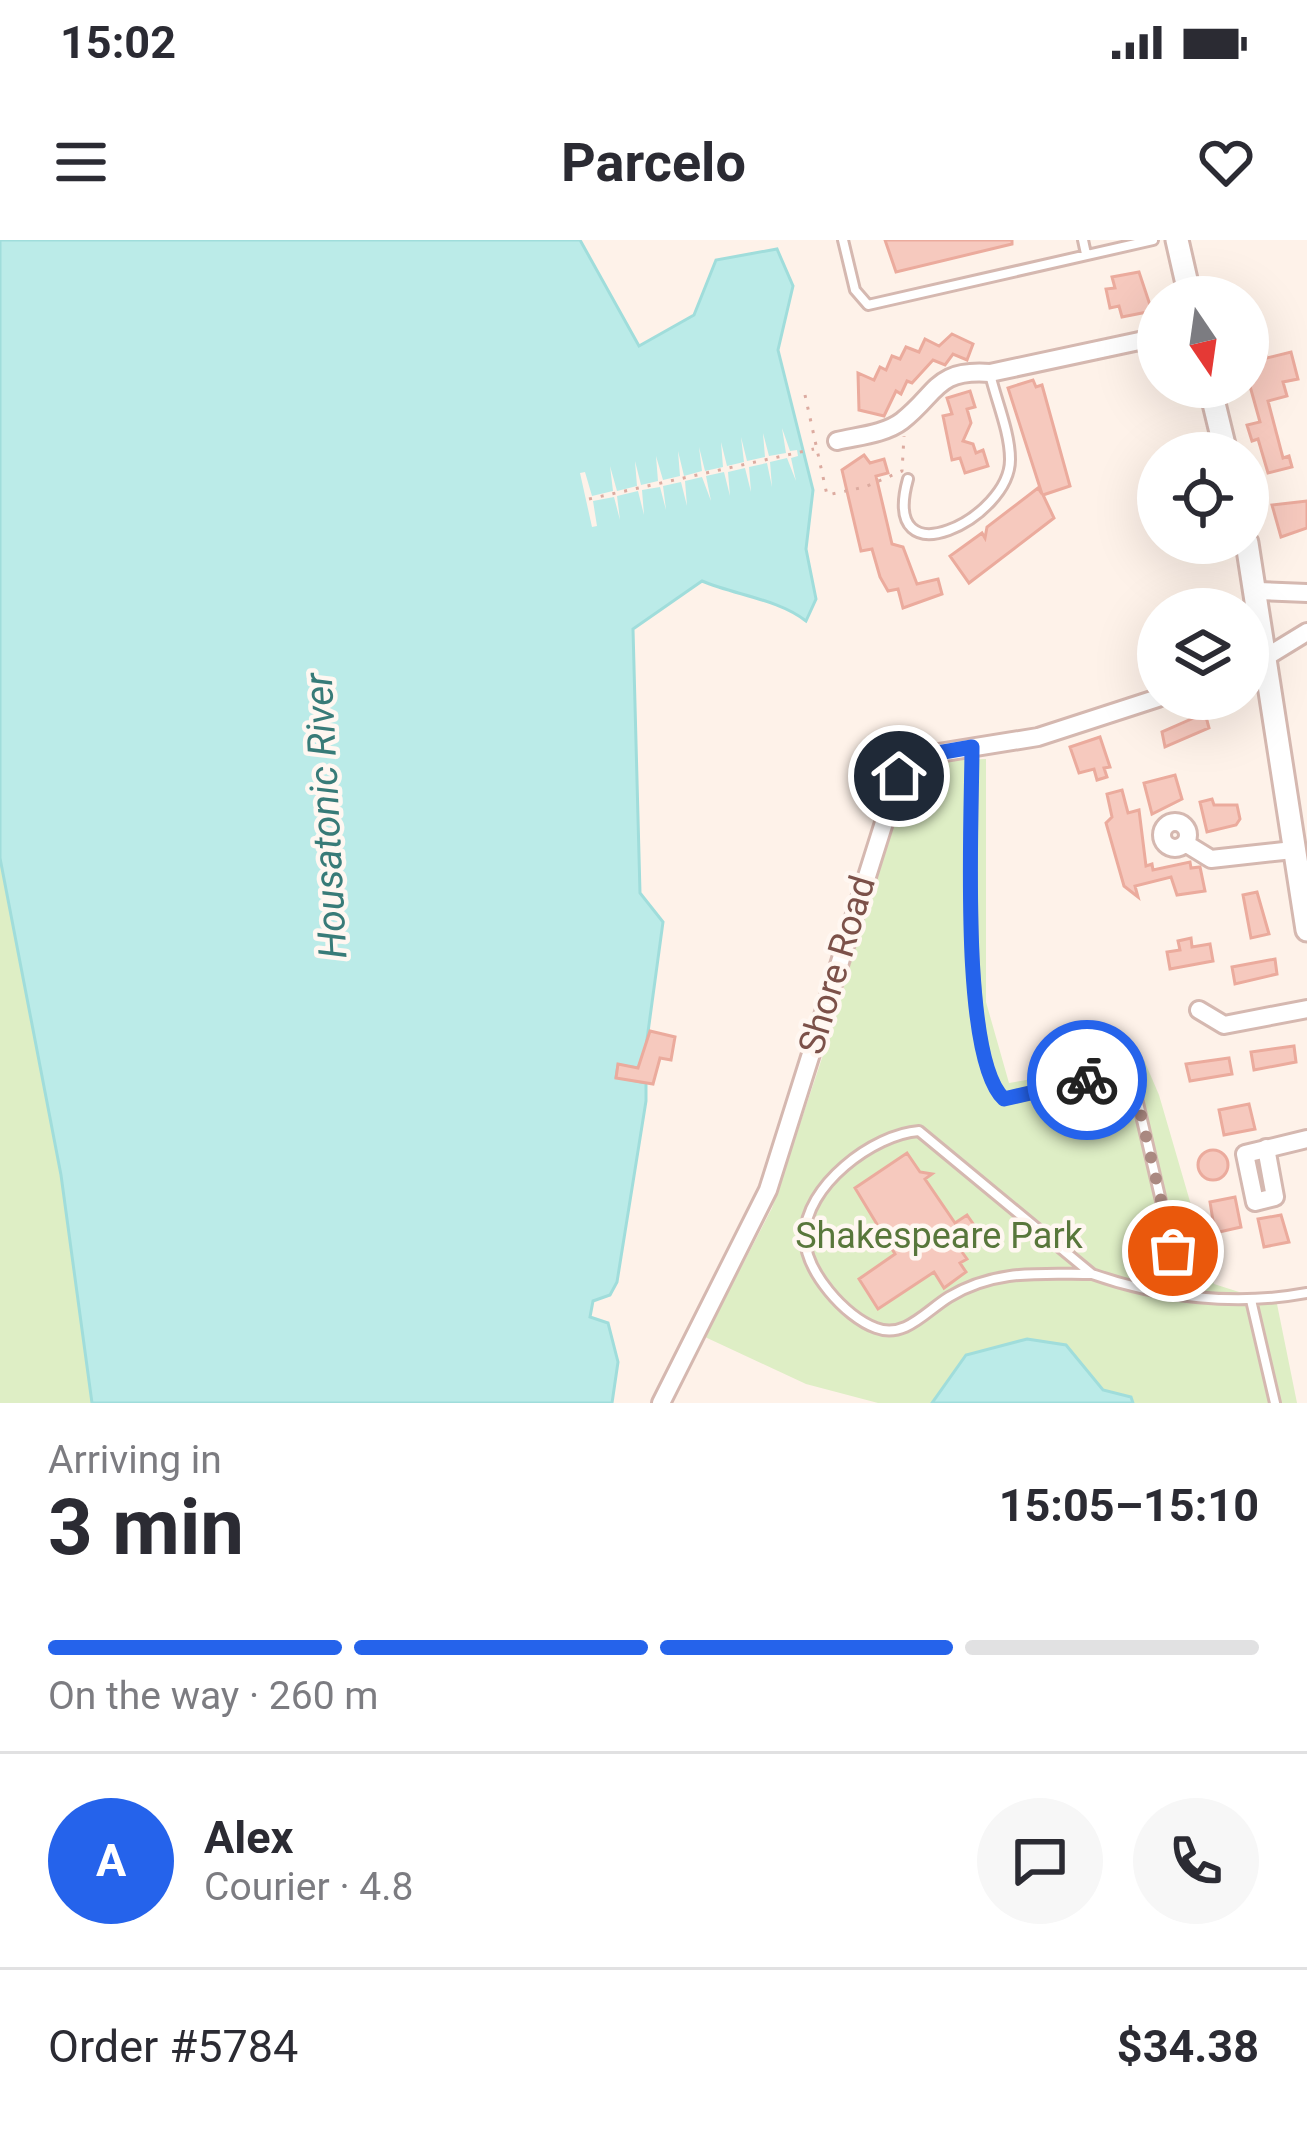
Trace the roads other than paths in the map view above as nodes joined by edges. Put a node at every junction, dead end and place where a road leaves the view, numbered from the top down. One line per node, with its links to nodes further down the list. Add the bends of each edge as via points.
1 (843, 240): 5 (lane, via 855,290 868,305)
2 (1083, 240): 5 (lane)
3 (1153, 240): 5 (lane)
4 (1178, 240): 6 (street)
5 (1086, 254)
6 (1186, 276)
7 (1137, 342): 8 (street)
8 (990, 373): 9 (street, via 942,379 902,421); 10 (lane, via 1010,459 1004,485 960,526 923,536 902,502)
9 (837, 441)
10 (908, 479)
11 (1269, 592): 12 (street)
12 (1307, 593)
13 (1307, 632): 14 (street)
14 (1269, 654)
15 (1137, 705): 17 (street, Shore Road, via 1038,737)
16 (1269, 720): 19 (street)
17 (972, 747): 27 (lane, via 973,996 992,1087 1004,1099 1120,1072 1132,1077); 29 (street, Shore Road, via 926,755 899,776 768,1190)
18 (1185, 843): 19 (street, via 1211,859)
19 (1293, 850): 20 (street)
20 (1307, 930)
21 (1307, 1009): 22 (street, via 1224,1025)
22 (1199, 1010)
23 (1307, 1138): 24 (street)
24 (1266, 1148)
25 (1092, 1274): 25 (lane, via 989,1278 899,1330 880,1330 831,1292 805,1236 828,1180 903,1132 919,1131); 27 (lane)
26 (1307, 1293): 28 (lane)
27 (1183, 1295): 28 (lane)
28 (1251, 1300): 30 (lane)
29 (661, 1403)
30 (1275, 1403)

